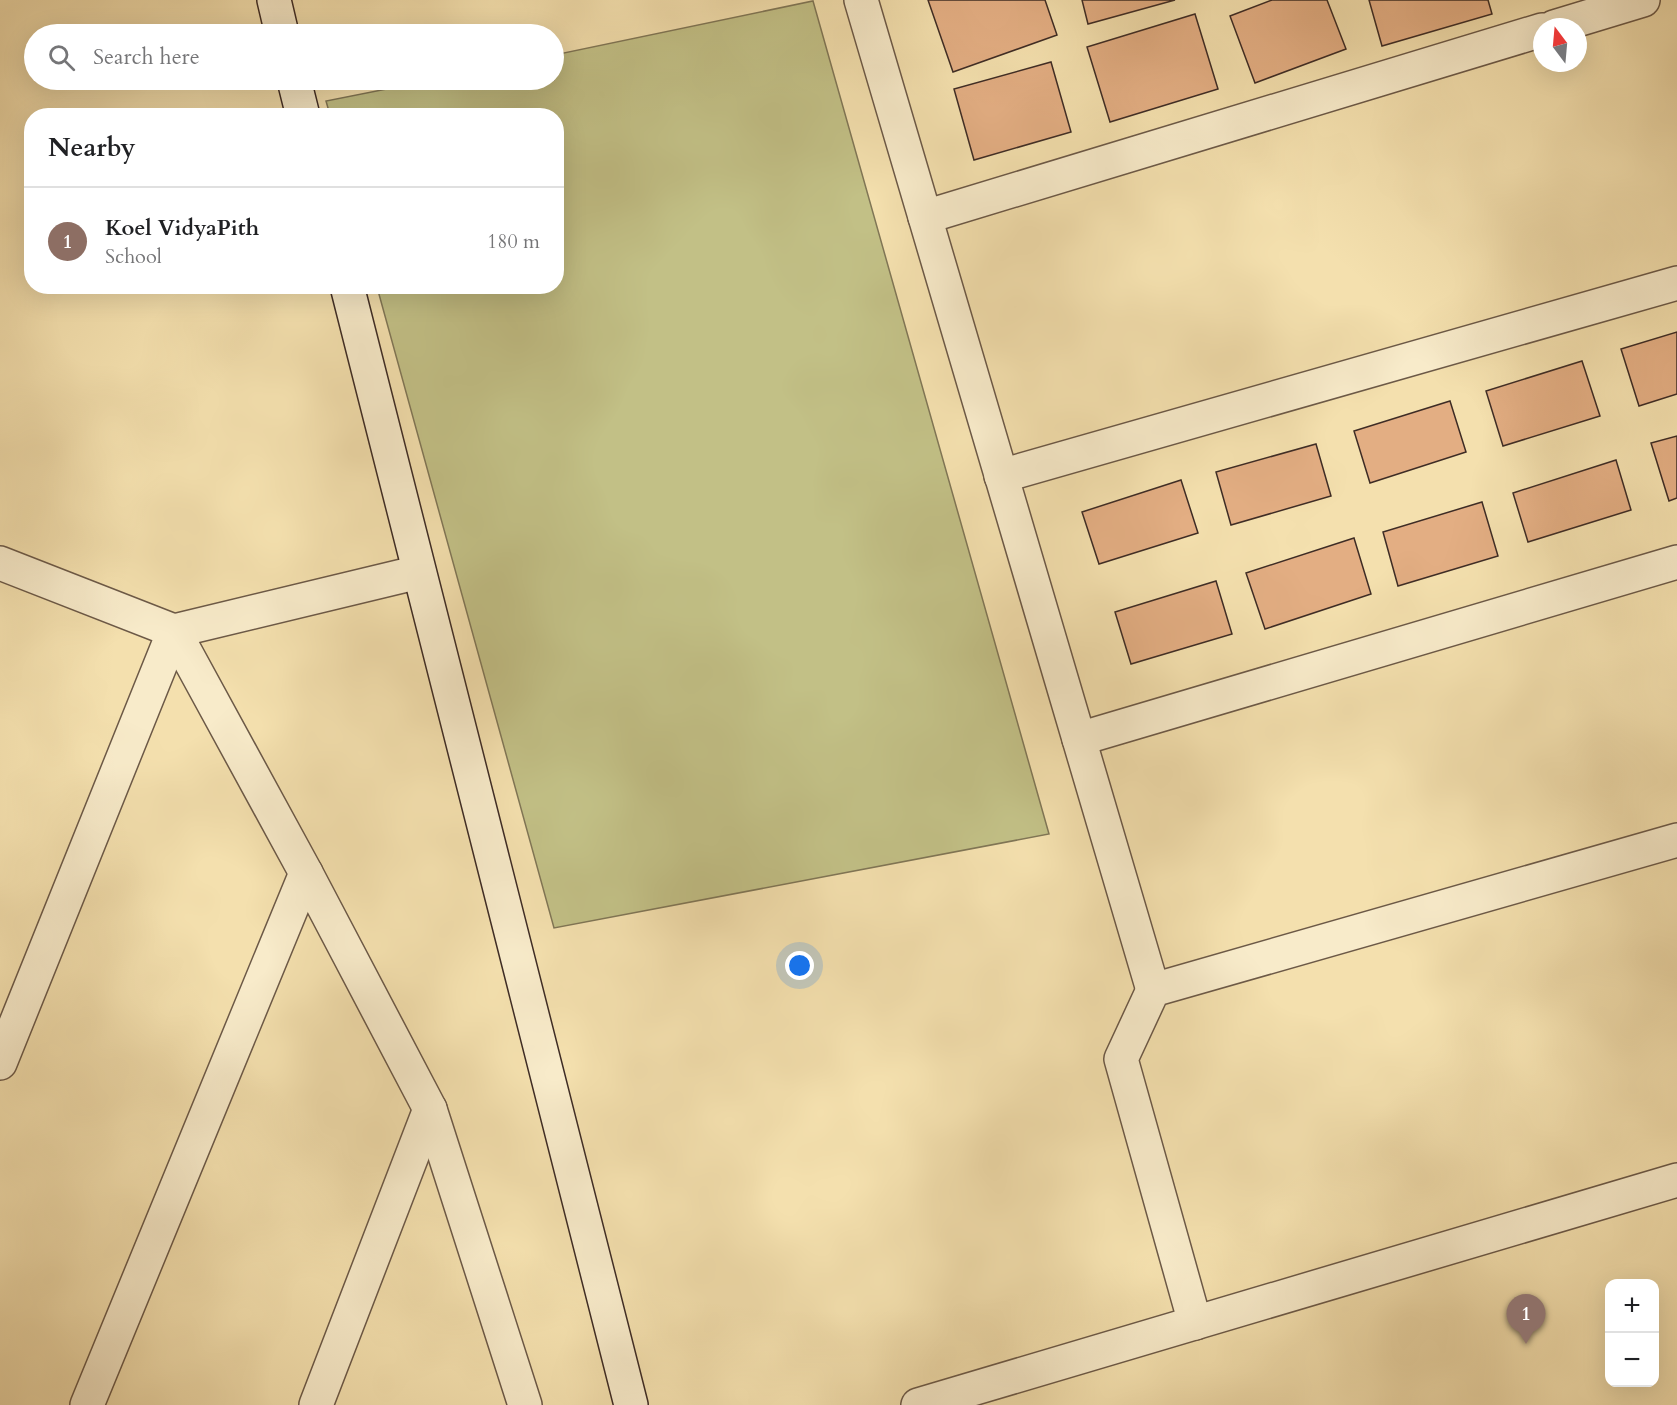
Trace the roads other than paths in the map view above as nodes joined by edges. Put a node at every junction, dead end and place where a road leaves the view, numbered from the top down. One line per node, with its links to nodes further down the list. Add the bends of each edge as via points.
1 (273, 0): 5 (street)
2 (861, 0): 9 (street)
3 (1643, 0): 4 (street)
4 (1584, 18)
5 (279, 24)
6 (1533, 33): 9 (street)
7 (296, 90): 8 (street)
8 (301, 108)
9 (925, 217): 12 (street)
10 (1677, 283): 12 (street)
11 (349, 294): 15 (street)
12 (1001, 476): 17 (street)
13 (1677, 562): 17 (street)
14 (0, 563): 16 (street)
15 (419, 572): 16 (street); 28 (street)
16 (174, 631): 19 (street); 21 (street)
17 (1078, 739): 20 (street)
18 (1677, 840): 20 (street)
19 (306, 873): 22 (street); 25 (street)
20 (1153, 990): 24 (street, via 1121,1059)
21 (0, 1063)
22 (429, 1109): 26 (street); 27 (street)
23 (1677, 1180): 24 (street)
24 (1196, 1323): 29 (street)
25 (87, 1405)
26 (316, 1405)
27 (525, 1405)
28 (631, 1405)
29 (918, 1405)

